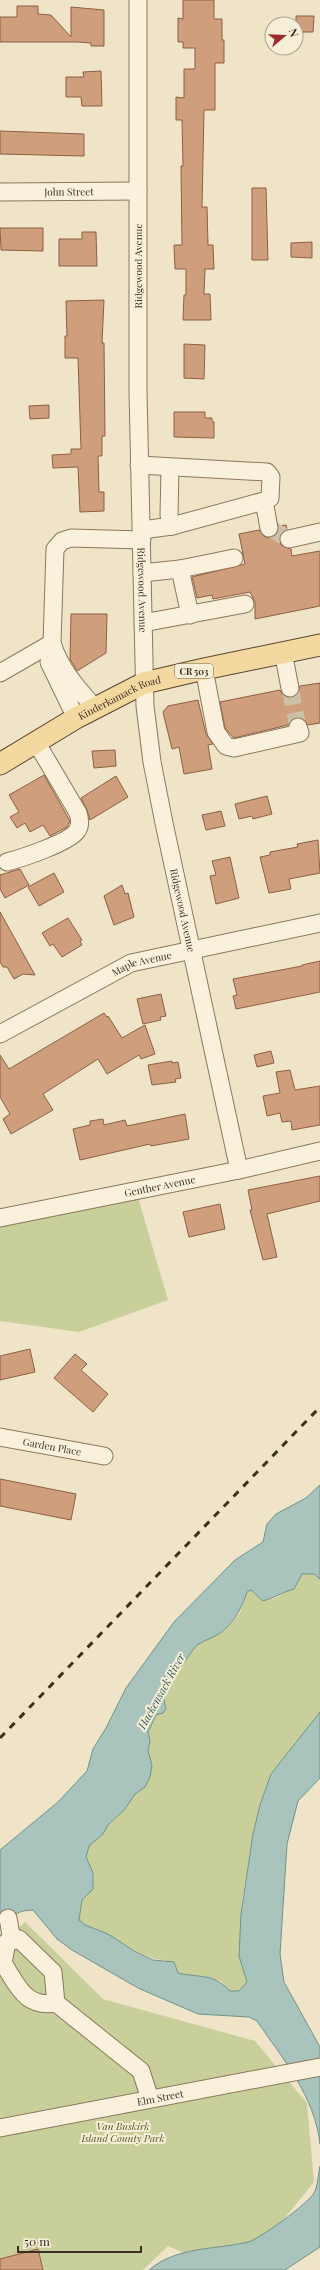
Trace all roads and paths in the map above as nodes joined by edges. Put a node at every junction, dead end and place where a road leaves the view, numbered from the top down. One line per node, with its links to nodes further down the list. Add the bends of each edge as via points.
1 (138, 0): 2 (street, Ridgewood Avenue)
2 (138, 191): 3 (street, John Street); 4 (street, Ridgewood Avenue)
3 (0, 192)
4 (140, 466): 5 (street); 10 (street, Ridgewood Avenue)
5 (170, 468): 6 (street, via 267,472 271,477 270,498); 7 (street, via 169,515)
6 (264, 501): 7 (street); 8 (street)
7 (172, 526): 10 (street)
8 (268, 528)
9 (320, 532): 11 (street)
10 (142, 535): 14 (street, Ridgewood Avenue); 18 (street, via 71,538 58,544 53,560)
11 (289, 539)
12 (234, 558): 13 (street)
13 (180, 569): 14 (street); 16 (street)
14 (142, 573): 17 (street, Ridgewood Avenue)
15 (245, 604): 16 (street)
16 (190, 615): 17 (street)
17 (143, 623): 23 (street, Ridgewood Avenue)
18 (52, 643): 22 (street); 25 (street, via 58,660 73,683); 26 (street, via 48,662)
19 (320, 645): 20 (main road, Kinderkamack Road / CR 503)
20 (283, 652): 21 (main road, Kinderkamack Road / CR 503); 24 (street)
21 (204, 669): 23 (main road, Kinderkamack Road / CR 503); 27 (street, via 216,732 226,746 234,748 300,733)
22 (0, 673)
23 (144, 683): 25 (main road, Kinderkamack Road / CR 503); 32 (street, Ridgewood Avenue, via 144,706 152,762)
24 (290, 688)
25 (95, 708): 26 (main road, Kinderkamack Road / CR 503)
26 (76, 718): 28 (main road, Kinderkamack Road / CR 503)
27 (298, 727)
28 (36, 742): 29 (main road, Kinderkamack Road / CR 503); 30 (street, via 78,813 80,825 74,833 34,854)
29 (1, 761)
30 (2, 859)
31 (320, 923): 32 (street, Maple Avenue)
32 (192, 950): 33 (street, Maple Avenue, via 131,963); 35 (street, Ridgewood Avenue)
33 (0, 1034)
34 (320, 1151): 35 (street, Genther Avenue)
35 (239, 1170): 36 (street, Genther Avenue)
36 (0, 1218)
37 (0, 1437): 38 (street, Garden Place)
38 (104, 1456)
39 (8, 1918): 40 (street)
40 (12, 1940): 41 (street, via 19,1939 53,1972); 41 (street, via 7,1942 3,1963 25,1996 43,2005)
41 (56, 2003): 43 (street, via 141,2071)
42 (320, 2067): 43 (street, Elm Street)
43 (150, 2099): 44 (street, Elm Street)
44 (0, 2128)

